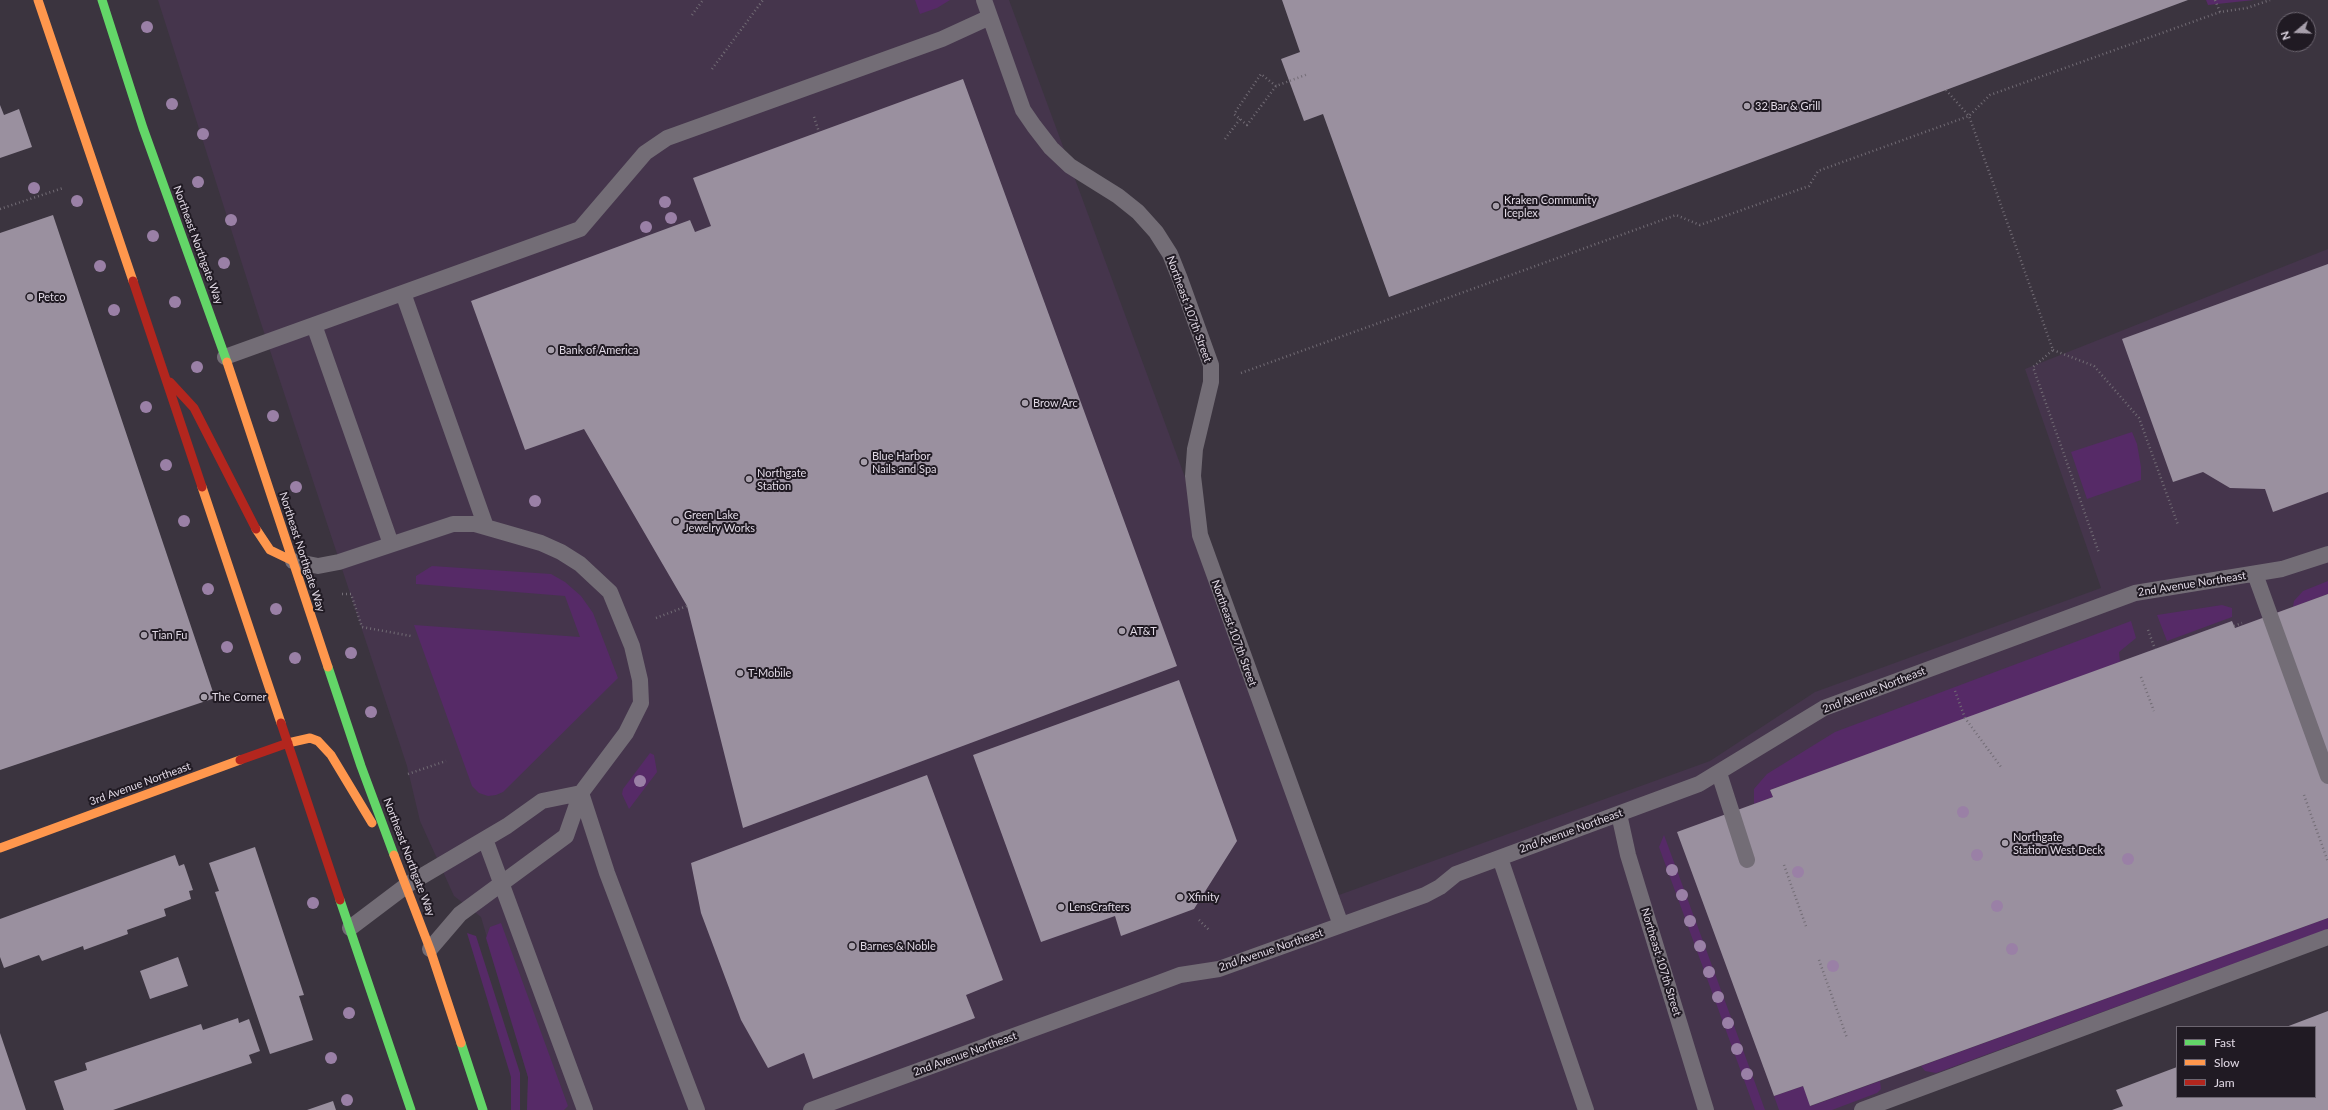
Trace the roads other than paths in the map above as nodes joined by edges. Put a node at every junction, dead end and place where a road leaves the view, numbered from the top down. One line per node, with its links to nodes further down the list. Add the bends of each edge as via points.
1 (38, 0): 8 (main road)
2 (102, 0): 7 (main road, Northeast Northgate Way, via 143,128)
3 (984, 0): 4 (lane, Northeast 107th Street)
4 (990, 17): 5 (lane, via 942,39 666,138 645,153 580,229); 25 (lane, Northeast 107th Street, via 1023,110 1034,126 1051,148 1070,166 1118,196 1138,212 1156,232 1170,254 1180,279 1211,365 1211,382 1194,449 1193,476 1200,535)
5 (403, 293): 6 (lane); 9 (lane)
6 (314, 325): 7 (lane); 10 (lane)
7 (225, 356): 12 (main road, Northeast Northgate Way)
8 (163, 375): 12 (main road, via 194,408 262,540 270,550); 14 (main road)
9 (486, 527): 10 (lane, via 465,523 453,524); 17 (lane, via 541,543 580,564 610,592 632,646 640,680 641,703 626,734)
10 (391, 544): 12 (lane, via 339,562 318,566)
11 (2328, 554): 13 (lane, 2nd Avenue Northeast, via 2282,569)
12 (293, 562): 23 (main road, Northeast Northgate Way, via 361,766)
13 (2255, 574): 15 (lane, 2nd Avenue Northeast, via 2142,591 1910,676 1824,708); 16 (lane)
14 (288, 743): 20 (main road, 3rd Avenue Northeast); 23 (main road, 3rd Avenue Northeast, via 310,738 318,741 331,755); 26 (main road)
15 (1719, 773): 18 (lane, 2nd Avenue Northeast, via 1699,784); 22 (lane)
16 (2328, 776)
17 (581, 793): 19 (lane, via 542,801); 24 (lane, via 566,836); 32 (lane, via 607,873)
18 (1619, 814): 21 (lane, 2nd Avenue Northeast); 35 (lane, Northeast 107th Street, via 1628,856)
19 (485, 839): 23 (lane); 24 (lane)
20 (0, 848)
21 (1500, 858): 25 (lane, 2nd Avenue Northeast, via 1456,874 1440,887 1425,894); 34 (lane)
22 (1747, 860)
23 (407, 885): 26 (lane); 28 (main road, Northeast Northgate Way)
24 (502, 885): 28 (lane, via 460,914); 31 (lane)
25 (1341, 925): 33 (lane, 2nd Avenue Northeast, via 1219,969 1180,975)
26 (350, 928): 29 (main road)
27 (2328, 937): 36 (lane)
28 (430, 949): 30 (main road, Northeast Northgate Way)
29 (411, 1110)
30 (483, 1110)
31 (585, 1110)
32 (697, 1110)
33 (811, 1110)
34 (1586, 1110)
35 (1706, 1110)
36 (1862, 1110)

